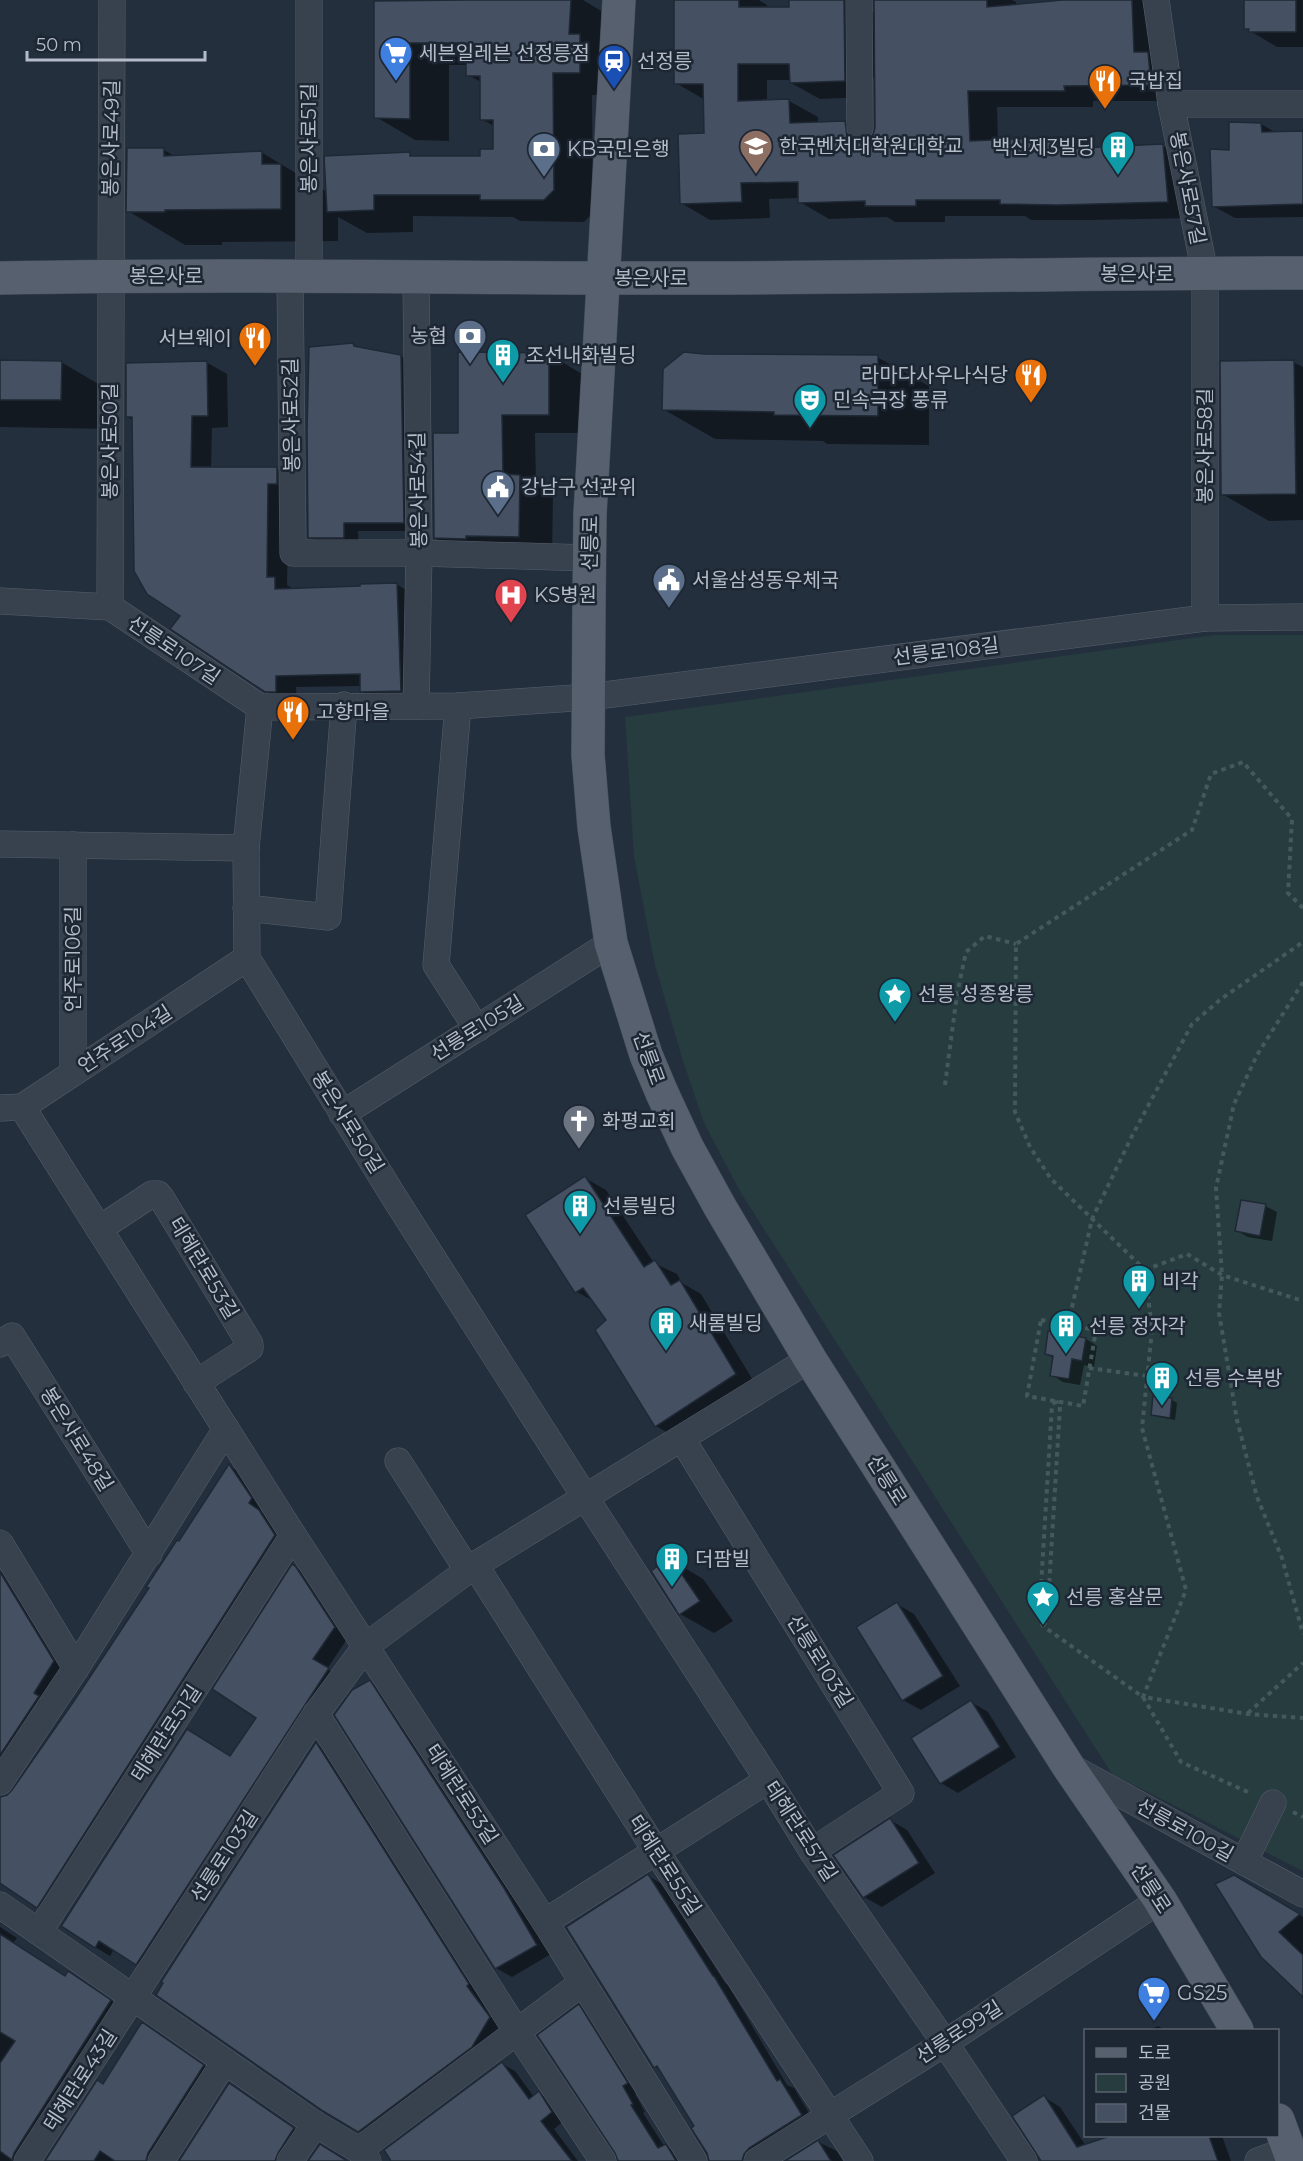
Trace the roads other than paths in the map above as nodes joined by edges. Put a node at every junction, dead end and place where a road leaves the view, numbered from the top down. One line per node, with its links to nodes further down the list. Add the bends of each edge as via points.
1 (112, 0): 12 (street, 봉은사로49길)
2 (309, 0): 13 (street, 봉은사로51길)
3 (619, 0): 15 (main road, 선릉로)
4 (859, 0): 8 (street)
5 (1156, 0): 6 (street, 봉은사로57길)
6 (1171, 104): 7 (street, 봉은사로57길); 9 (street, 봉은사로57길)
7 (1303, 104)
8 (860, 128)
9 (1205, 273): 10 (main road, 봉은사로); 15 (main road, 봉은사로); 21 (street, 봉은사로58길)
10 (1303, 273)
11 (416, 275): 13 (main road, 봉은사로); 15 (main road, 봉은사로); 16 (street, 봉은사로54길)
12 (110, 276): 13 (main road, 봉은사로); 14 (main road, 봉은사로); 19 (street, 봉은사로50길)
13 (299, 276): 16 (street, 봉은사로52길, via 293,553)
14 (0, 278)
15 (604, 278): 17 (main road, 선릉로)
16 (419, 553): 17 (street); 24 (street, 봉은사로54길)
17 (590, 558): 22 (main road, 선릉로)
18 (0, 601): 19 (street, 선릉로107길)
19 (110, 606): 26 (street, 선릉로107길)
20 (1303, 617): 21 (street, 선릉로108길)
21 (1205, 618): 22 (street, 선릉로108길)
22 (589, 697): 25 (street); 31 (main road, 선릉로, via 594,827)
23 (344, 705): 24 (street); 26 (street); 30 (street, via 328,917)
24 (416, 706): 25 (street)
25 (458, 706): 33 (street, via 436,965)
26 (260, 707): 29 (street)
27 (0, 844): 28 (street)
28 (73, 845): 29 (street); 34 (street, 언주로106길)
29 (246, 848): 30 (street)
30 (246, 908): 32 (street)
31 (611, 943): 33 (street, 선릉로105길); 39 (main road, 선릉로, via 646,1054 687,1147)
32 (247, 958): 34 (street, 언주로104길); 36 (street, 봉은사로50길)
33 (477, 1029): 36 (street, 선릉로105길)
34 (73, 1073): 35 (street, 언주로104길)
35 (11, 1107): 37 (street, 테헤란로53길)
36 (342, 1114): 44 (street, 봉은사로50길)
37 (99, 1228): 40 (street, 테헤란로53길); 40 (street, 테헤란로53길, via 152,1194 162,1199 250,1344 247,1351)
38 (0, 1344): 47 (street, 봉은사로48길, via 12,1336)
39 (810, 1359): 42 (street, 선릉로103길); 52 (main road, 선릉로)
40 (196, 1383): 41 (street, 테헤란로53길)
41 (226, 1429): 45 (street, 테헤란로53길); 47 (street)
42 (682, 1439): 44 (street, 선릉로103길); 57 (street, 선릉로103길, via 901,1793)
43 (398, 1461): 48 (street)
44 (585, 1497): 48 (street, 선릉로103길); 53 (street, 테헤란로57길)
45 (293, 1534): 49 (street, 테헤란로53길); 63 (street, 테헤란로51길)
46 (0, 1543): 50 (street)
47 (149, 1554): 50 (street)
48 (471, 1568): 49 (street, 선릉로103길); 56 (street, 테헤란로55길)
49 (366, 1646): 51 (street, 선릉로103길); 62 (street, 테헤란로53길)
50 (76, 1668): 54 (street)
51 (316, 1714): 65 (street, 선릉로103길); 67 (street)
52 (1068, 1766): 58 (street, 선릉로100길); 60 (main road, 선릉로)
53 (768, 1779): 56 (street); 57 (street, 테헤란로57길)
54 (0, 1782)
55 (1273, 1803): 58 (street)
56 (656, 1851): 62 (street); 70 (street, 테헤란로55길)
57 (812, 1851): 68 (street, 테헤란로57길)
58 (1244, 1862): 59 (street, 선릉로100길)
59 (1303, 1894)
60 (1160, 1900): 66 (main road, 선릉로); 68 (street, 선릉로99길)
61 (0, 1905): 63 (street)
62 (545, 1922): 64 (street, 테헤란로53길)
63 (39, 1932): 65 (street)
64 (582, 1983): 67 (street); 78 (street, 테헤란로53길)
65 (132, 1998): 69 (street); 74 (street, 테헤란로43길)
66 (1236, 2029)
67 (517, 2032): 73 (street); 77 (street)
68 (945, 2043): 70 (street, 선릉로99길); 81 (street, 테헤란로57길)
69 (225, 2061): 71 (street); 75 (street)
70 (829, 2115): 79 (street, 선릉로99길); 80 (street, 테헤란로55길)
71 (315, 2124): 73 (street); 76 (street)
72 (1287, 2143): 82 (street)
73 (363, 2155)
74 (27, 2161)
75 (161, 2161)
76 (290, 2161)
77 (603, 2161)
78 (694, 2161)
79 (757, 2161)
80 (860, 2161)
81 (1024, 2161)
82 (1258, 2161)

